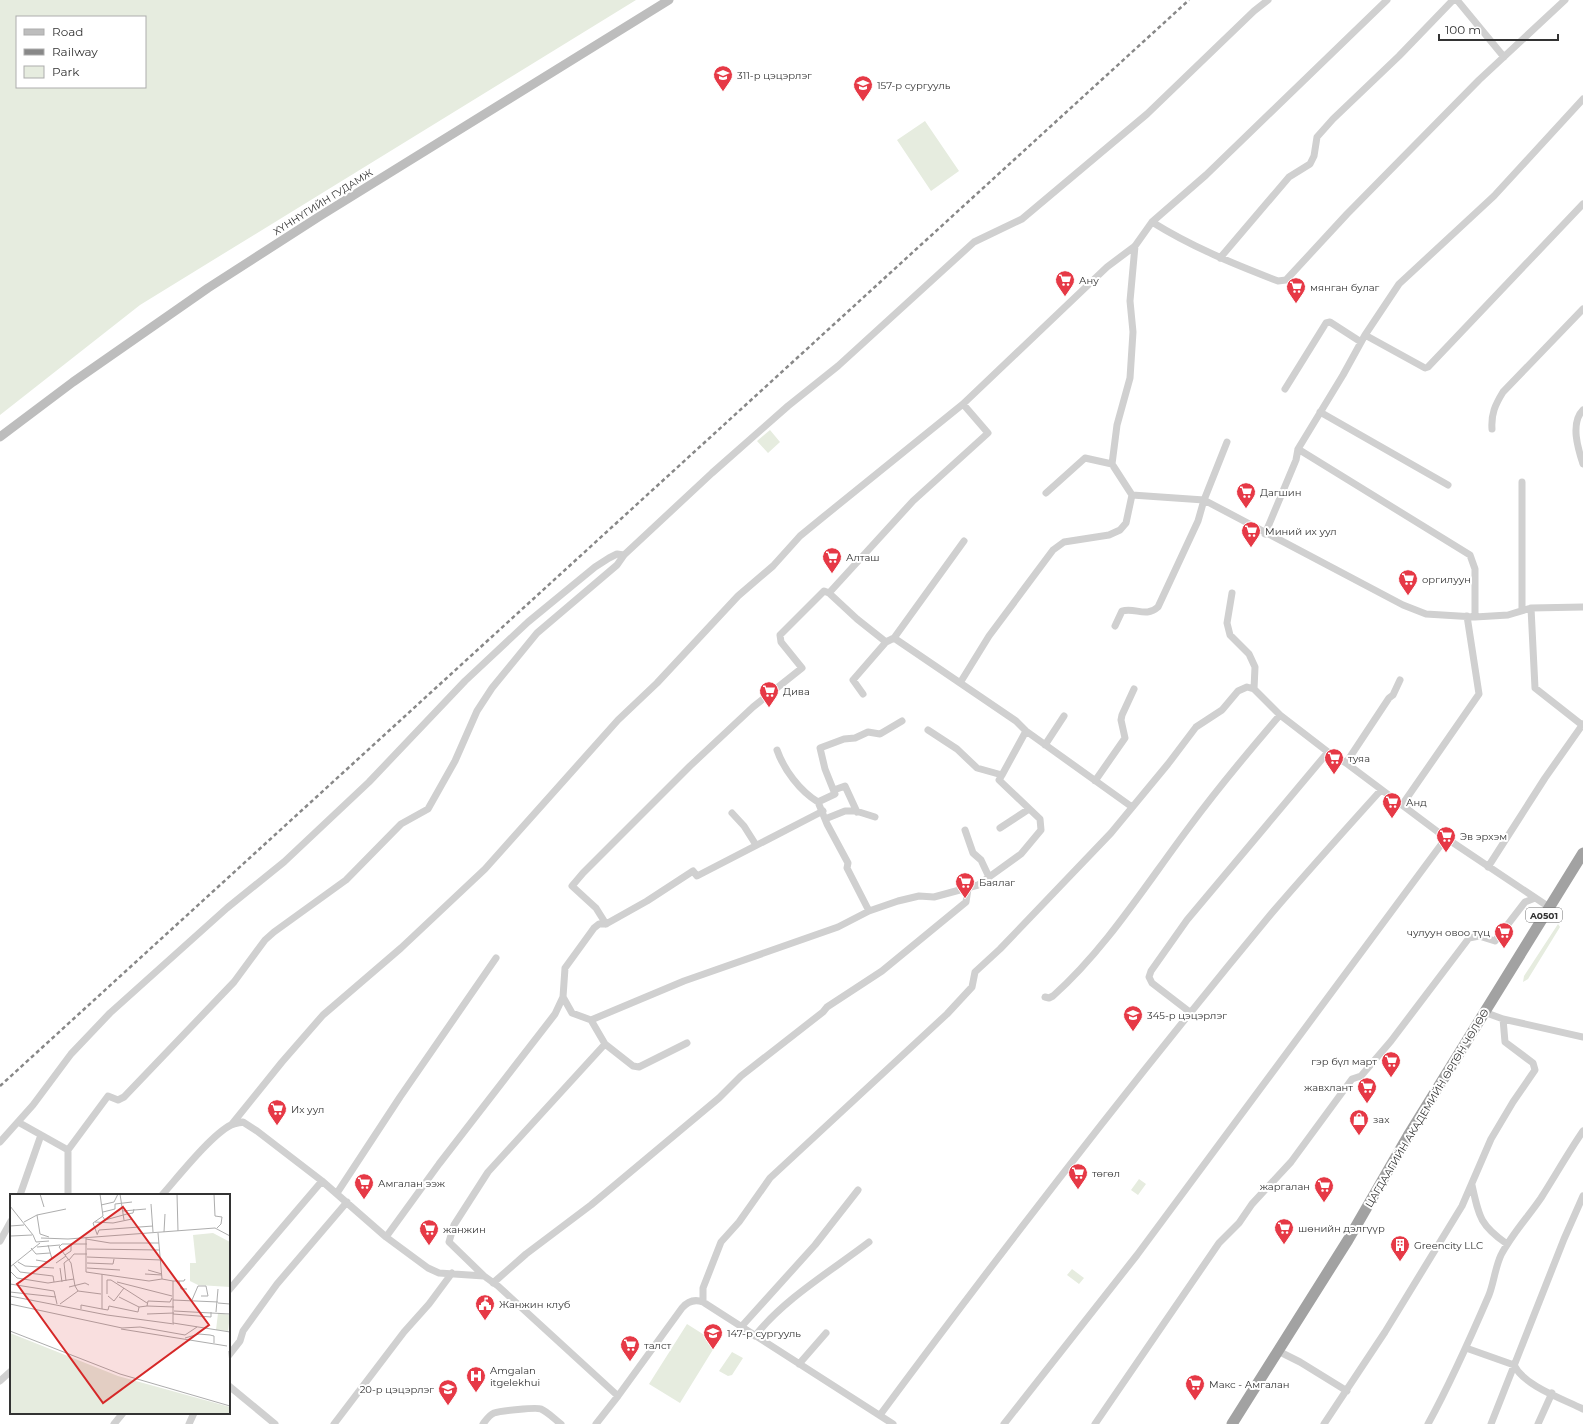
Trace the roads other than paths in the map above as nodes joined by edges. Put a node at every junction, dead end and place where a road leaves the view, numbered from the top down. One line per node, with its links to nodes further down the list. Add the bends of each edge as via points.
1 (669, 0): 20 (main road, ХҮННҮГИЙН ГУДАМЖ, via 208,288)
2 (1268, 0): 32 (street, via 1248,16 1170,94 1022,219 974,242 838,366 712,473)
3 (1387, 0): 10 (street, via 1206,174)
4 (1453, 0): 12 (street, via 1333,119 1317,137 1310,164 1289,176)
5 (1457, 0): 7 (street)
6 (1565, 0): 7 (street)
7 (1504, 56): 12 (street, via 1347,214 1286,280 1278,281)
8 (1583, 99): 14 (street, via 1494,196 1399,284)
9 (1583, 204): 14 (street, via 1428,367 1418,365)
10 (1152, 222): 11 (street); 12 (street, via 1180,240)
11 (1135, 246): 16 (street, via 1107,268); 23 (street, via 1130,301 1133,332 1130,378 1117,425)
12 (1220, 258)
13 (1583, 309): 19 (street, via 1503,392 1495,404 1491,418)
14 (1363, 339): 15 (street, via 1330,322 1326,323); 18 (street)
15 (1285, 389)
16 (964, 404): 33 (street, via 988,433 913,501); 93 (street, via 800,536 773,566 738,596 609,730 485,869 401,948 323,1016)
17 (1583, 410): 24 (street, via 1576,424)
18 (1320, 412): 22 (street); 26 (street)
19 (1492, 429)
20 (0, 437)
21 (1227, 442): 29 (street)
22 (1298, 449): 30 (street, via 1296,460); 39 (street, via 1470,555 1475,569)
23 (1112, 464): 27 (street, via 1085,458); 28 (street)
24 (1583, 464)
25 (1522, 482): 37 (street)
26 (1448, 485)
27 (1046, 493)
28 (1132, 495): 29 (street); 44 (street, via 1126,523 1120,530 1109,535 1064,542 1053,550 989,636)
29 (1204, 500): 30 (street); 40 (street, via 1198,521 1158,607 1148,613 1122,611)
30 (1265, 534): 38 (street, via 1403,605 1426,614)
31 (964, 541): 41 (street)
32 (624, 555): 92 (street, via 617,554 595,567 528,622 465,681 369,782 284,862 228,908 91,1031); 97 (street, via 617,565 530,641 484,699 455,761 428,809 401,824 346,880 270,936 234,982 124,1096 118,1100 108,1096)
33 (829, 593): 42 (street); 81 (street, via 824,590 780,635 781,642 802,668 753,707 690,766 572,886 596,908)
34 (1232, 593): 46 (street, via 1227,623 1230,635 1249,654 1255,667)
35 (1583, 606): 36 (street)
36 (1531, 608): 37 (street); 51 (street, via 1535,688)
37 (1522, 610): 39 (street, via 1508,615)
38 (1467, 616): 39 (street); 63 (street, via 1479,694)
39 (1475, 617)
40 (1115, 626)
41 (894, 638): 42 (street); 44 (street)
42 (886, 642): 47 (street, via 853,680)
43 (1400, 680): 57 (street, via 1393,695)
44 (960, 683): 53 (street, via 1016,721)
45 (1134, 689): 59 (street, via 1121,720 1125,738)
46 (1254, 689): 48 (street); 64 (street, via 1247,687 1238,691 1222,710 1196,727)
47 (862, 694)
48 (1280, 715): 56 (street); 84 (street, via 1190,825 1155,875 1083,967 1053,996)
49 (1064, 716): 54 (street)
50 (902, 721): 60 (street, via 880,734 868,732 820,748)
51 (1583, 724): 75 (street)
52 (928, 730): 58 (street, via 957,749 977,768)
53 (1026, 731): 54 (street); 58 (street)
54 (1045, 745): 59 (street)
55 (777, 750): 62 (street, via 782,762 801,788)
56 (1328, 752): 57 (street); 86 (street, via 1187,920 1151,970 1149,977 1152,983)
57 (1346, 763): 61 (street)
58 (1002, 775): 65 (street, via 999,780)
59 (1096, 781): 64 (street)
60 (834, 790): 62 (street, via 835,794); 66 (street, via 845,786)
61 (1381, 790): 63 (street); 86 (street, via 1272,912)
62 (818, 802): 68 (street)
63 (1402, 805): 72 (street)
64 (1132, 807): 116 (street, via 1088,858 975,972 972,987 947,1014 770,1178 721,1242 703,1288)
65 (1029, 809): 70 (street); 76 (street, via 1040,819 1041,830 1021,854)
66 (857, 812): 68 (street, via 845,811); 69 (street)
67 (732, 813): 73 (street)
68 (824, 815): 73 (street); 80 (street)
69 (875, 816)
70 (1000, 828)
71 (965, 830): 76 (street, via 973,853 981,860)
72 (1446, 838): 75 (street); 143 (street, via 1137,1255)
73 (756, 845): 81 (street, via 697,876 693,871)
74 (1583, 853): 79 (highway, ЦАГДААГИЙН АКАДЕМИЙН ӨРГӨН ЧӨЛӨӨ / A0501)
75 (1488, 867): 78 (street)
76 (989, 877): 77 (street)
77 (968, 889): 80 (street, via 961,888 934,897 919,896 898,900); 114 (street, via 966,902 882,971 827,1006 823,1012 741,1076 719,1098 591,1206)
78 (1535, 898): 79 (street); 144 (street, via 1525,902 1495,941 1479,936 1469,938 1391,1041 1361,1076 1352,1079 1291,1162 1219,1243)
79 (1550, 907): 85 (highway, ЦАГДААГИЙН АКАДЕМИЙН ӨРГӨН ЧӨЛӨӨ / A0501)
80 (869, 911): 88 (street, via 838,928 684,981)
81 (606, 924): 83 (street, via 599,924 594,928 565,968)
82 (496, 958): 101 (street)
83 (563, 997): 88 (street, via 572,1013); 108 (street, via 555,1014)
84 (1045, 997)
85 (1484, 1012): 87 (street); 121 (highway, ЦАГДААГИЙН АКАДЕМИЙН ӨРГӨН ЧӨЛӨӨ / A0501)
86 (1192, 1013): 134 (street, via 1024,1224)
87 (1503, 1019): 89 (street); 99 (street, via 1505,1042 1534,1063 1535,1069 1491,1139)
88 (591, 1020): 91 (street)
89 (1583, 1037)
90 (687, 1043): 91 (street, via 639,1067 633,1066)
91 (605, 1044): 113 (street, via 488,1172 454,1225 449,1242)
92 (18, 1122): 95 (street); 96 (street)
93 (232, 1124): 98 (street, via 243,1122); 104 (street, via 192,1161)
94 (1583, 1131): 111 (street)
95 (41, 1135): 97 (street); 102 (street)
96 (0, 1142)
97 (68, 1150): 103 (street)
98 (322, 1181): 101 (street); 115 (street)
99 (1472, 1185): 111 (street, via 1477,1210 1484,1224); 128 (street, via 1389,1327)
100 (858, 1190): 117 (street, via 815,1245)
101 (336, 1193): 106 (street)
102 (20, 1194)
103 (68, 1194)
104 (163, 1194)
105 (1583, 1196): 124 (street)
106 (348, 1202): 108 (street); 122 (street, via 278,1284 243,1331 240,1341)
107 (10, 1223): 109 (street)
108 (386, 1237): 112 (street, via 428,1268 439,1273)
109 (0, 1241)
110 (869, 1242): 119 (street, via 784,1305)
111 (1507, 1244): 120 (street)
112 (452, 1273): 113 (street); 138 (street)
113 (484, 1276): 114 (street)
114 (493, 1282): 130 (street)
115 (230, 1289)
116 (703, 1302): 117 (street); 130 (street, via 694,1300 684,1306)
117 (741, 1327): 119 (street)
118 (826, 1333): 123 (street)
119 (755, 1336): 123 (street)
120 (1466, 1348): 124 (street); 147 (street)
121 (1278, 1352): 128 (street, via 1300,1362); 145 (highway, ЦАГДААГИЙН АКАДЕМИЙН ӨРГӨН ЧӨЛӨӨ / A0501)
122 (230, 1354)
123 (799, 1364): 134 (street)
124 (1514, 1365): 129 (street, via 1518,1374 1528,1382); 148 (street)
125 (10, 1372): 126 (street)
126 (0, 1380)
127 (230, 1387): 137 (street)
128 (1347, 1391): 146 (street)
129 (1552, 1393): 131 (street); 149 (street)
130 (618, 1396): 141 (street)
131 (1583, 1409)
132 (122, 1414): 135 (street)
133 (194, 1414): 136 (street)
134 (880, 1415): 142 (street)
135 (114, 1424)
136 (189, 1424)
137 (275, 1424)
138 (334, 1424)
139 (483, 1424): 140 (street, via 494,1413 534,1407 541,1409)
140 (561, 1424)
141 (596, 1424)
142 (894, 1424)
143 (1004, 1424)
144 (1095, 1424)
145 (1232, 1424)
146 (1324, 1424)
147 (1428, 1424)
148 (1492, 1424)
149 (1538, 1424)

